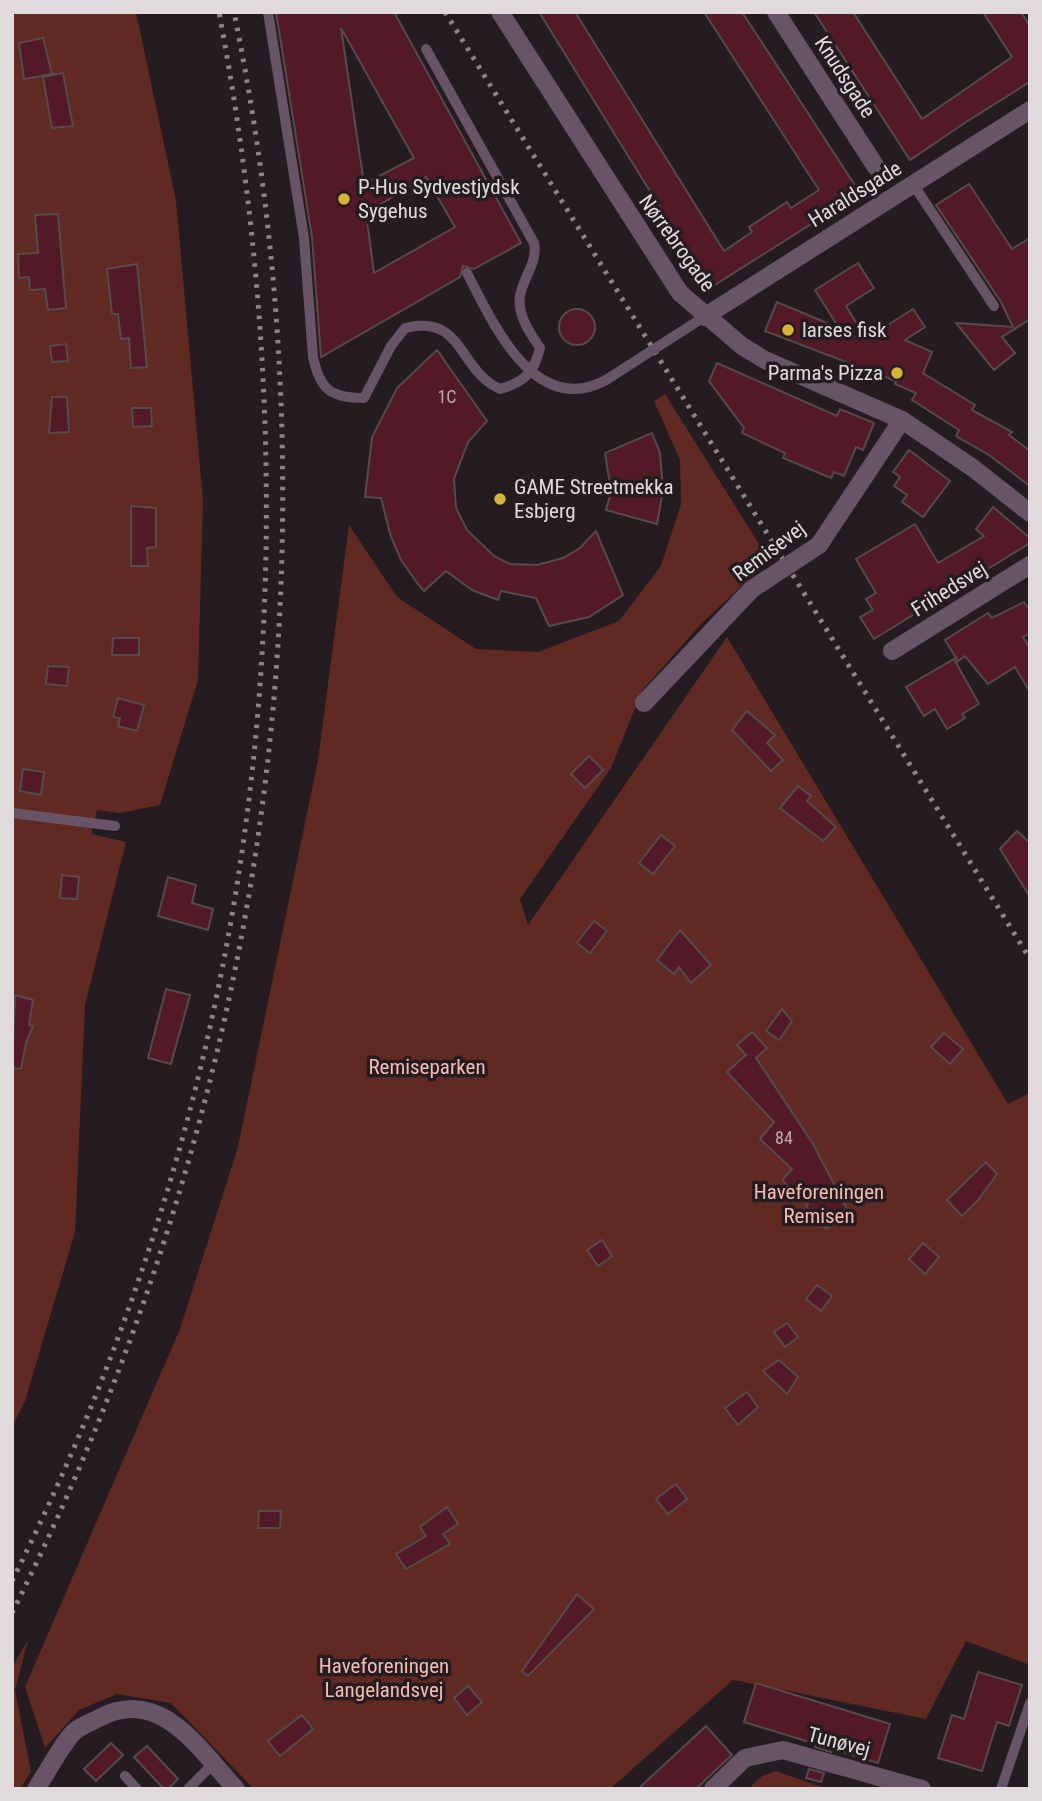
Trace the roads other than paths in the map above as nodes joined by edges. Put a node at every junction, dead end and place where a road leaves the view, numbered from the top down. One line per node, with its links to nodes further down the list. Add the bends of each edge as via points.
1 (268, 12): 11 (lane, via 304,238 313,357 317,376 327,390 340,397 364,398 405,328 425,323 443,329 485,382 500,389 519,384)
2 (500, 12): 10 (street, Nørrebrogade, via 680,293)
3 (776, 12): 6 (street, Knudsgade)
4 (426, 49): 11 (lane, via 534,243 536,254 520,297 522,316 540,348)
5 (1030, 110): 7 (street, Haraldsgade)
6 (876, 167)
7 (913, 184): 9 (lane); 10 (street, Haraldsgade)
8 (467, 273): 11 (lane, via 507,348)
9 (994, 306)
10 (704, 317): 11 (lane, bridge, via 588,387 573,388); 12 (street, Nørrebrogade, via 765,360)
11 (531, 372)
12 (902, 420): 13 (street, Nørrebrogade); 16 (street, Remisevej, bridge, via 819,545 752,589)
13 (1030, 513)
14 (1030, 565): 15 (street, Frihedsvej)
15 (892, 651)
16 (644, 703)
17 (12, 813): 18 (lane)
18 (116, 826)
19 (1030, 1703): 28 (lane)
20 (213, 1764): 22 (street, via 181,1728 160,1714 116,1708 73,1732); 24 (lane); 25 (street)
21 (125, 1776): 23 (lane)
22 (36, 1789)
23 (137, 1789)
24 (188, 1789)
25 (236, 1789)
26 (713, 1789): 27 (street, Tunøvej, via 745,1758 783,1751)
27 (922, 1789)
28 (1001, 1789)

